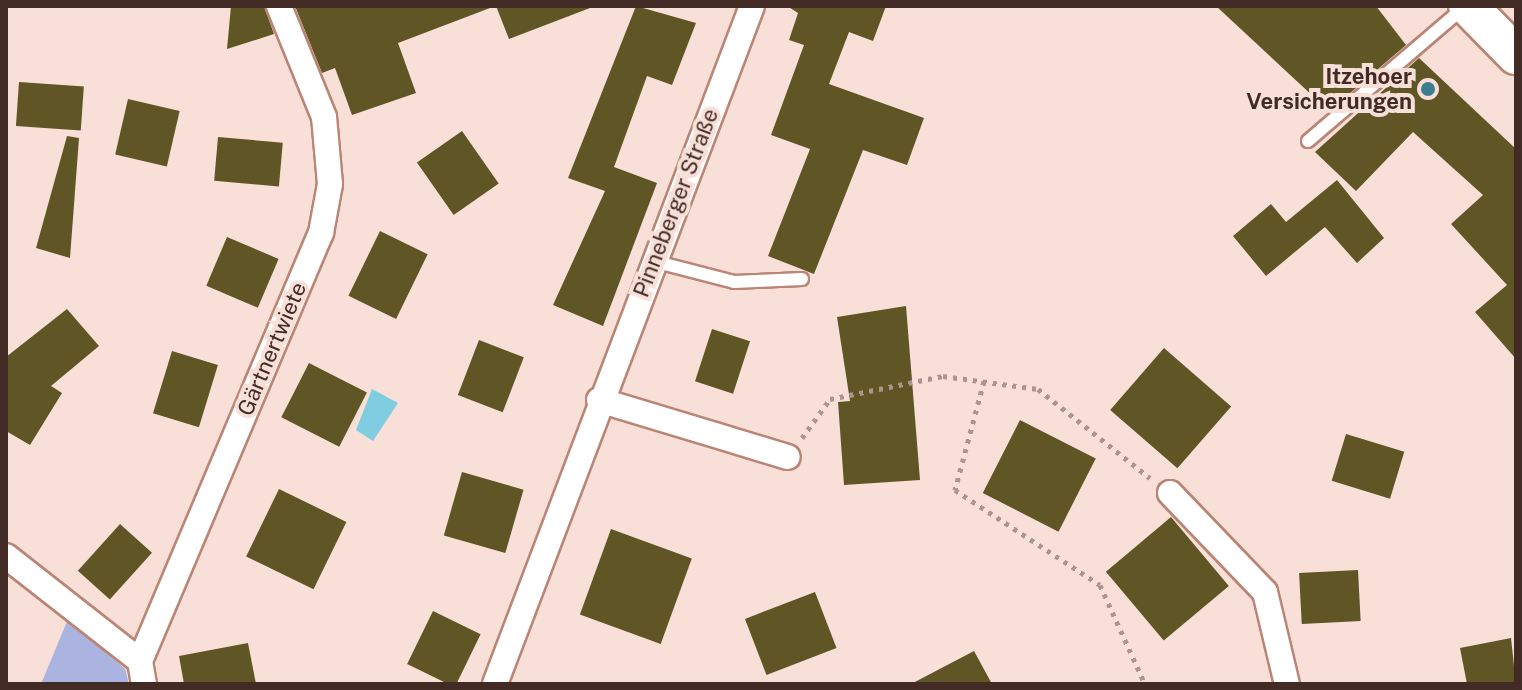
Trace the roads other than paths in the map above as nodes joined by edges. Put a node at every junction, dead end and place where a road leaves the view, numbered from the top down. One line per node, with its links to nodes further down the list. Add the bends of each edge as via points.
1 (279, 6): 12 (street, Gärtnertwiete, via 324,117 330,184 321,233)
2 (752, 6): 6 (street, Pinneberger Straße)
3 (1467, 6): 4 (main road); 5 (lane)
4 (1516, 55)
5 (1308, 141)
6 (653, 261): 7 (lane, via 734,282); 8 (street, Pinneberger Straße)
7 (802, 279)
8 (599, 400): 9 (street); 13 (street, Pinneberger Straße)
9 (788, 457)
10 (1170, 493): 14 (street, via 1265,592)
11 (6, 556): 12 (street)
12 (142, 673)
13 (495, 684)
14 (1287, 684)

